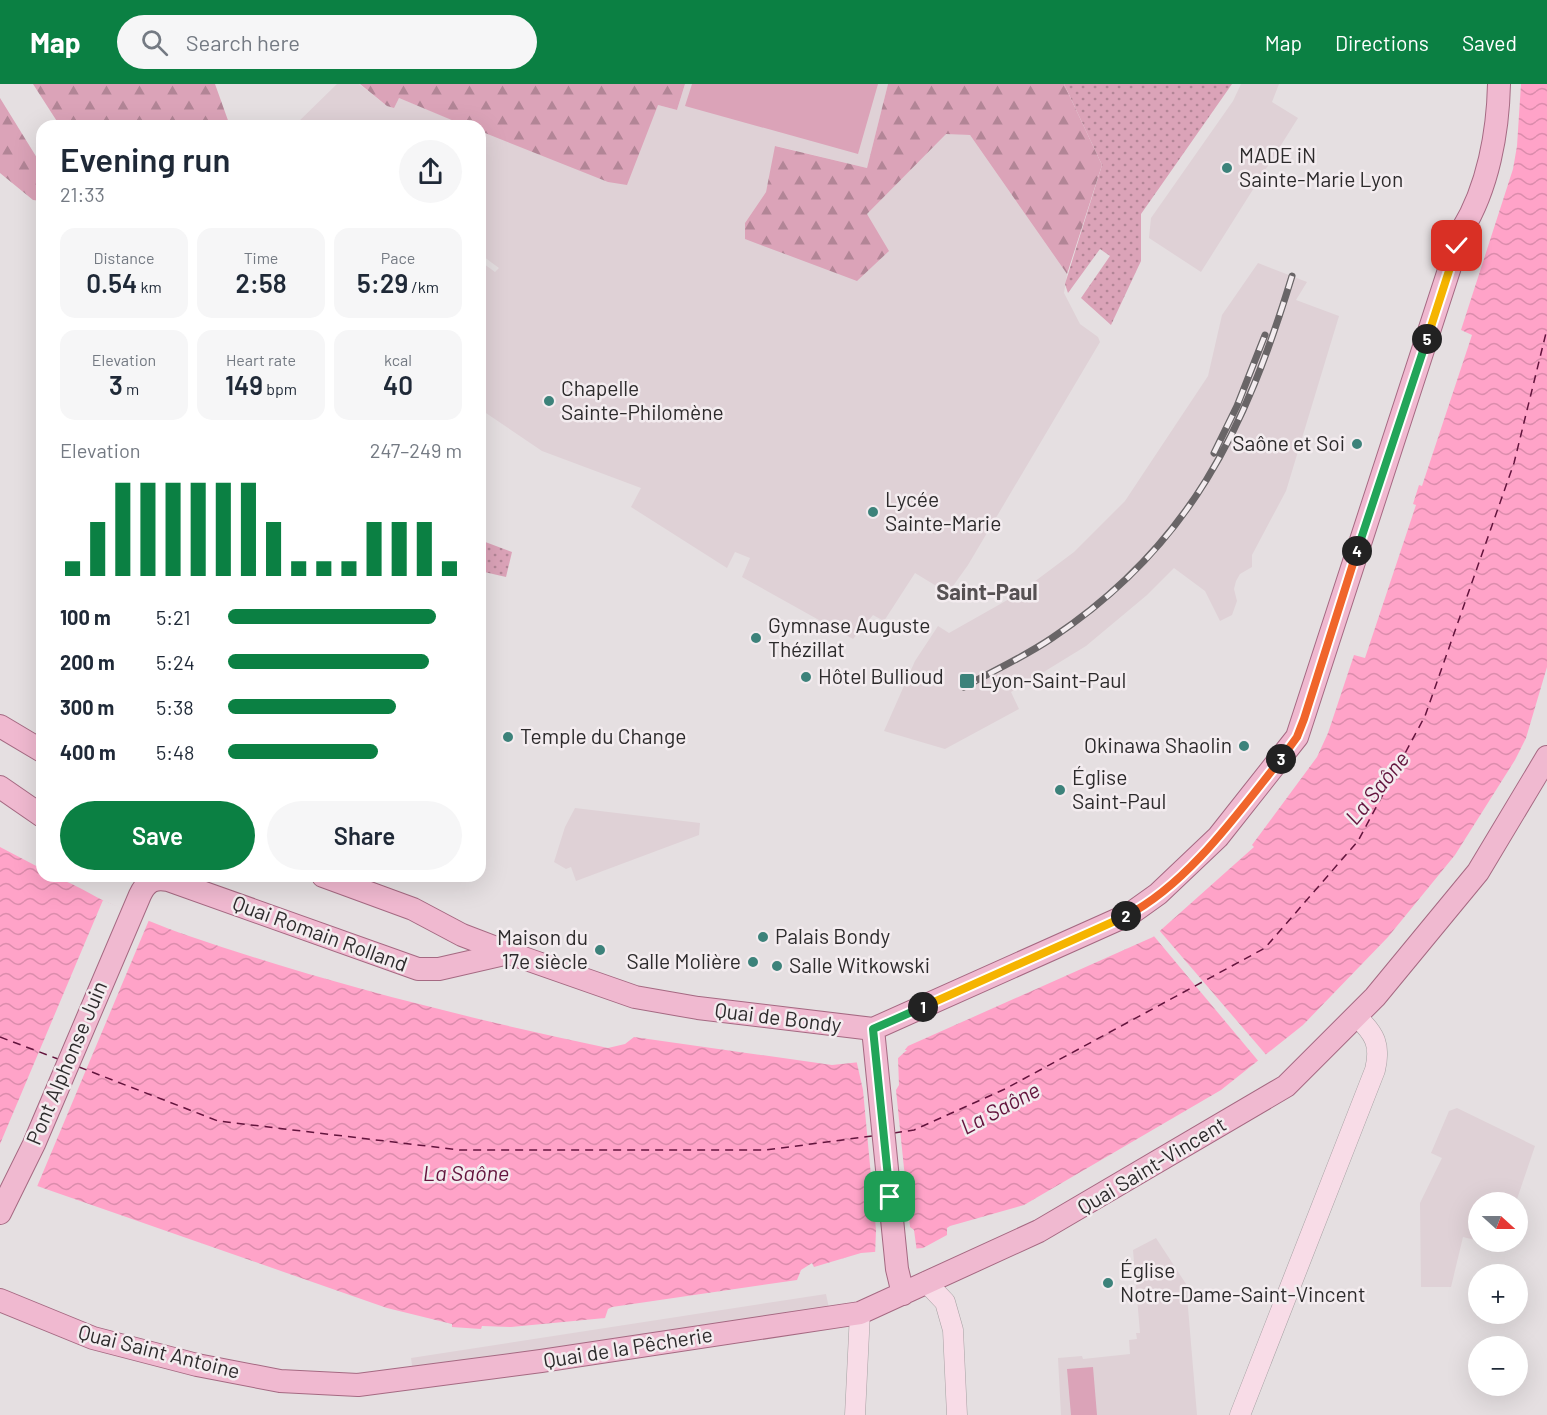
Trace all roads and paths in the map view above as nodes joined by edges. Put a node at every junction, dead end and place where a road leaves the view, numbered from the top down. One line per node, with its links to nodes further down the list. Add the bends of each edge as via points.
1 (1499, 84): 14 (main road, via 1491,153 1471,215 1462,230 1297,737 1218,837 1137,909)
2 (0, 726): 3 (main road)
3 (36, 747)
4 (1547, 757): 13 (main road, Quai Saint-Vincent, via 1478,872)
5 (0, 787): 6 (main road)
6 (36, 812)
7 (130, 882): 11 (main road)
8 (152, 882): 11 (main road, Quai Romain Rolland)
9 (169, 882): 12 (main road, Quai Romain Rolland, via 418,969 440,969)
10 (339, 882): 12 (main road, via 413,909)
11 (126, 910): 15 (main road, Pont Alphonse Juin, via 22,1140); 16 (main road, Pont Alphonse Juin, via 34,1144)
12 (509, 953): 14 (main road, Quai de Bondy, via 656,1002)
13 (1357, 1017): 17 (main road, Quai Saint-Vincent, via 1286,1086 1088,1205); 24 (street, via 1377,1042 1377,1061)
14 (873, 1029): 18 (main road)
15 (0, 1204)
16 (0, 1213)
17 (926, 1282): 18 (main road, Quai de la Pêcherie); 23 (street, via 945,1302 953,1330)
18 (903, 1294): 20 (main road, Quai de la Pêcherie)
19 (0, 1300): 21 (main road, Quai Saint Antoine, via 107,1342 254,1376)
20 (860, 1313): 21 (main road, Quai de la Pêcherie, via 451,1373 358,1385); 22 (street)
21 (322, 1383)
22 (855, 1415)
23 (957, 1415)
24 (1240, 1415)

